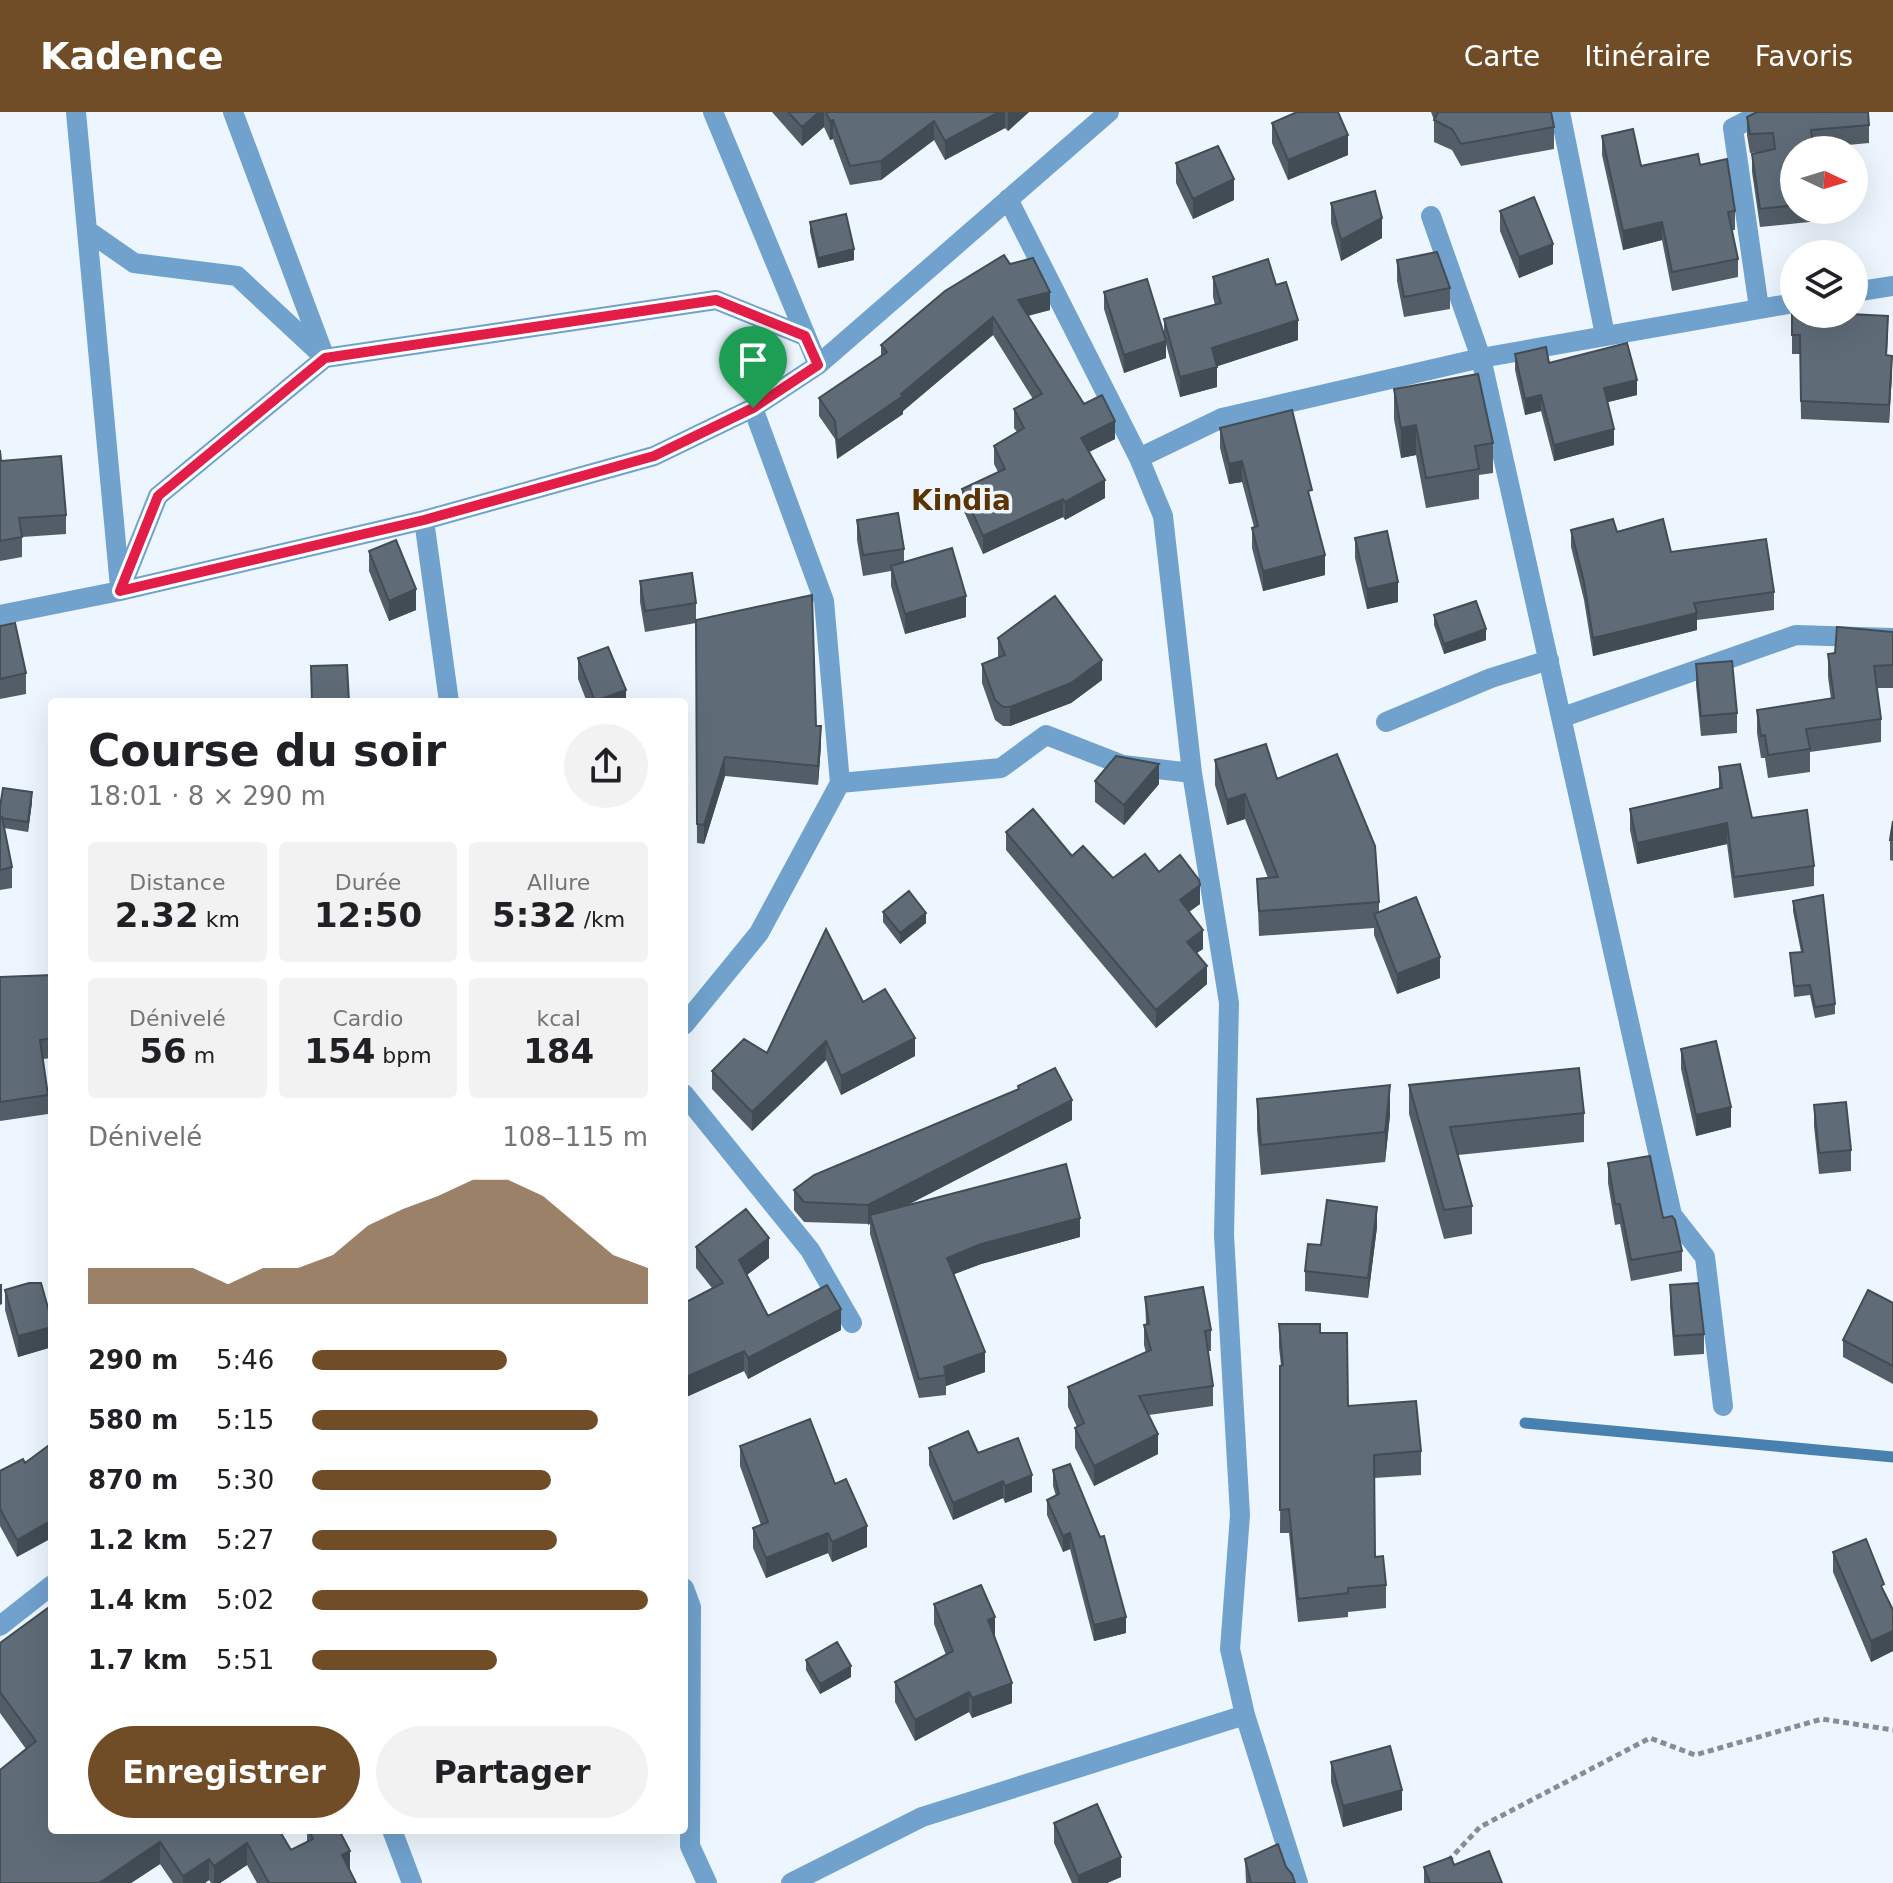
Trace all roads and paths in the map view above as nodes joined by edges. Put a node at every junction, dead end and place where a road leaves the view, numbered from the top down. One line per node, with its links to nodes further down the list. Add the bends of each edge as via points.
1 (76, 112): 9 (street)
2 (233, 112): 16 (street)
3 (713, 112): 15 (street)
4 (1109, 112): 7 (street)
5 (1560, 112): 14 (street)
6 (1764, 112): 13 (street, via 1733,128)
7 (1008, 199): 18 (street); 20 (street)
8 (1431, 216): 17 (street)
9 (88, 231): 16 (street, via 134,263 237,276); 22 (street)
10 (1893, 286): 11 (street)
11 (1868, 290)
12 (1780, 305): 13 (street)
13 (1759, 308): 14 (street)
14 (1605, 335): 17 (street)
15 (805, 336): 16 (street, via 716,300); 18 (street)
16 (325, 358): 22 (street, via 158,496)
17 (1481, 358): 20 (street, via 1222,418); 25 (street)
18 (818, 365): 19 (street)
19 (753, 408): 21 (street, via 654,456); 30 (street, via 824,601)
20 (1139, 458): 29 (street, via 1163,516)
21 (424, 520): 22 (street); 26 (street)
22 (120, 591): 23 (street)
23 (0, 615)
24 (1893, 638): 27 (street, via 1796,635)
25 (1549, 660): 27 (street); 28 (street)
26 (448, 698)
27 (1563, 717): 34 (street, via 1672,1215 1705,1257)
28 (1386, 722)
29 (1192, 773): 30 (street, via 1123,765 1046,735 1001,768); 38 (street, via 1229,1003 1224,1235 1240,1515 1230,1649)
30 (840, 783): 31 (street, via 759,933)
31 (688, 1020)
32 (688, 1099): 33 (street, via 810,1250)
33 (852, 1323)
34 (1723, 1406)
35 (48, 1588): 37 (street)
36 (688, 1599): 43 (street, via 690,1846)
37 (0, 1626)
38 (1245, 1715): 44 (street, via 922,1817); 45 (street)
39 (1893, 1730): 41 (path, via 1822,1719 1695,1755 1650,1738 1480,1827)
40 (394, 1834): 42 (street)
41 (1442, 1868)
42 (412, 1883)
43 (707, 1883)
44 (791, 1883)
45 (1298, 1883)

